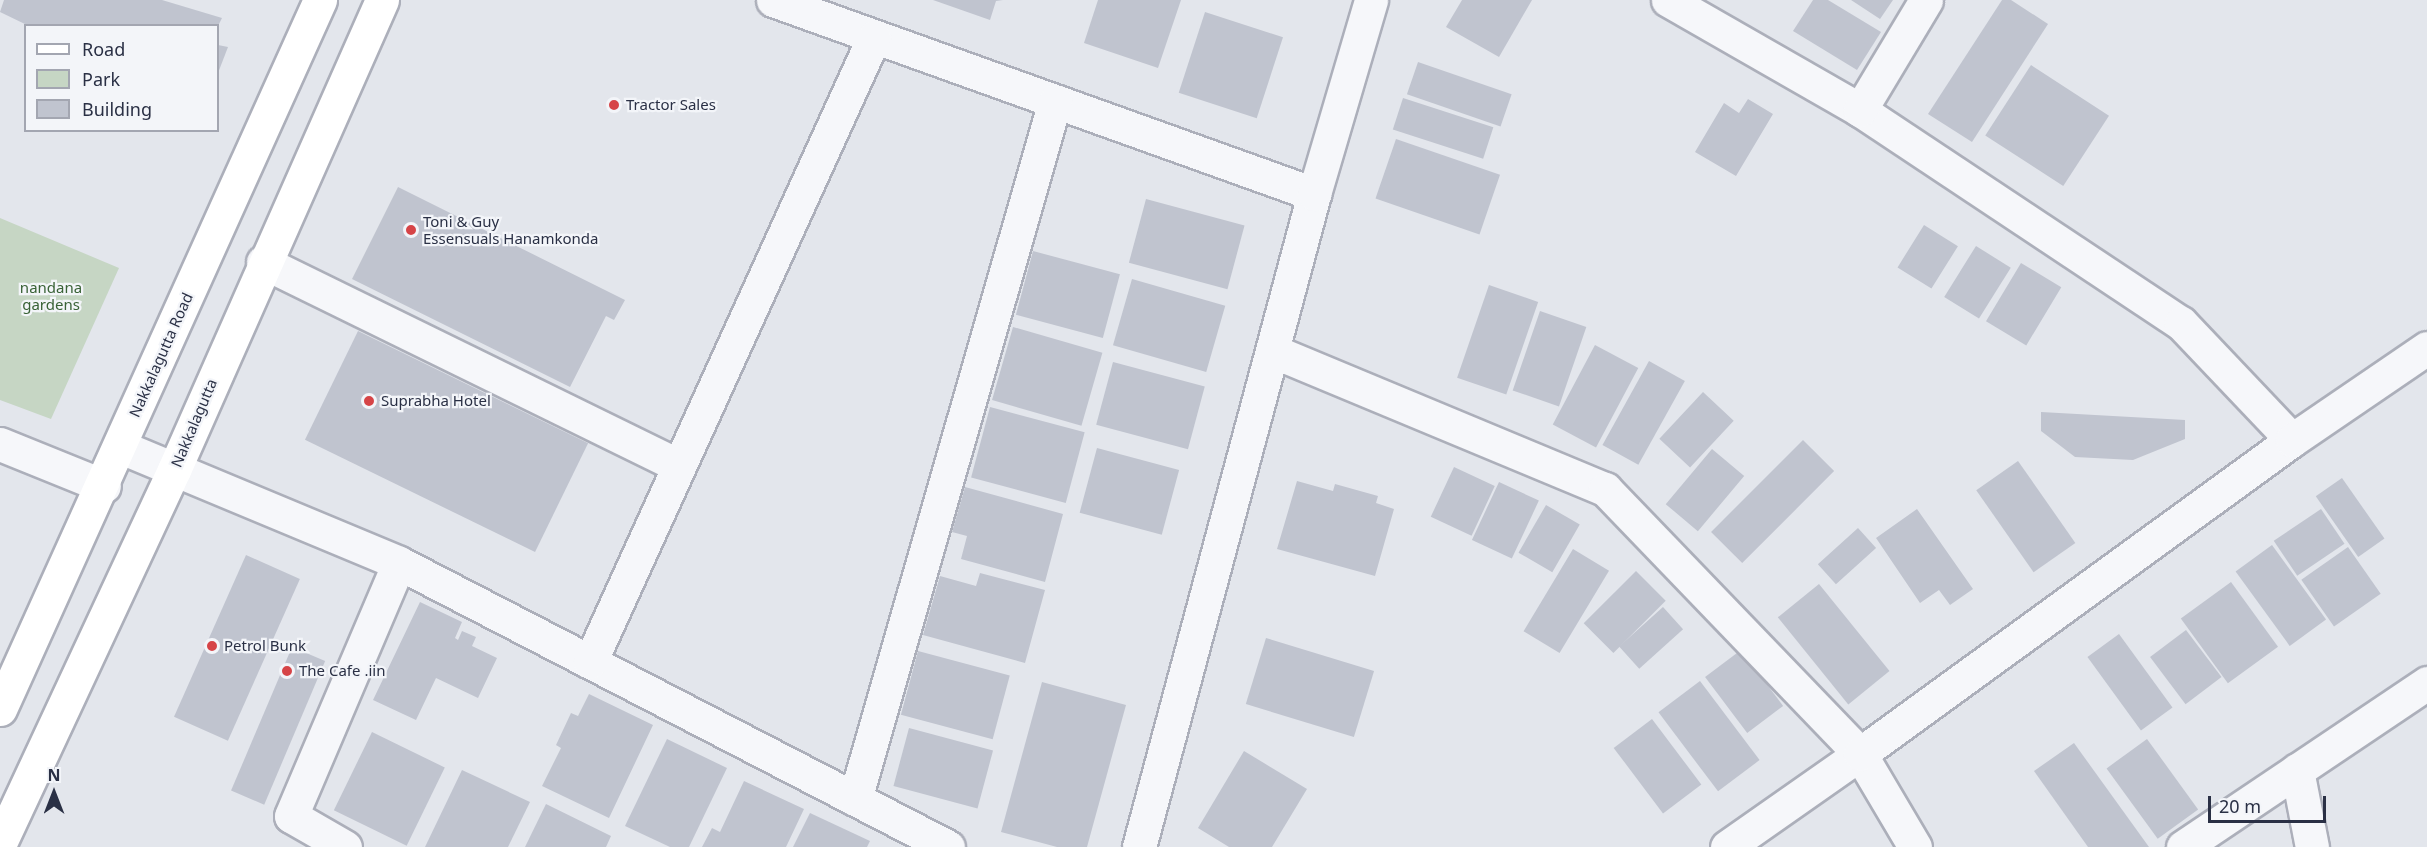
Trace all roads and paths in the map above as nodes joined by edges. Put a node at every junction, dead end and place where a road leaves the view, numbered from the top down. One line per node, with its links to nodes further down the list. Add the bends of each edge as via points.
1 (320, 0): 16 (main road, Nakkalagutta Road)
2 (382, 0): 11 (main road, Nakkalagutta)
3 (772, 0): 7 (street)
4 (1371, 0): 10 (street)
5 (1668, 0): 9 (street)
6 (1926, 0): 9 (street)
7 (874, 37): 8 (street); 17 (street)
8 (1055, 101): 10 (street); 26 (street)
9 (1860, 110): 14 (street, via 2181,323)
10 (1314, 194): 13 (street)
11 (263, 262): 17 (street); 18 (main road, Nakkalagutta)
12 (2427, 348): 14 (street)
13 (1273, 351): 24 (street, via 1605,489); 27 (street)
14 (2292, 440): 24 (street)
15 (0, 444): 19 (street)
16 (121, 447): 18 (street); 19 (main road, Nakkalagutta Road)
17 (679, 466): 21 (street)
18 (174, 470): 20 (street); 28 (main road, Nakkalagutta)
19 (104, 486): 23 (main road, Nakkalagutta Road)
20 (399, 563): 21 (street); 29 (street, via 291,816)
21 (590, 662): 26 (street)
22 (2427, 683): 25 (street)
23 (0, 709)
24 (1860, 754): 31 (street); 32 (street)
25 (2297, 770): 33 (street); 34 (street)
26 (855, 799): 30 (street)
27 (1149, 842)
28 (0, 843)
29 (345, 847)
30 (948, 847)
31 (1727, 847)
32 (1915, 847)
33 (2183, 847)
34 (2312, 847)

